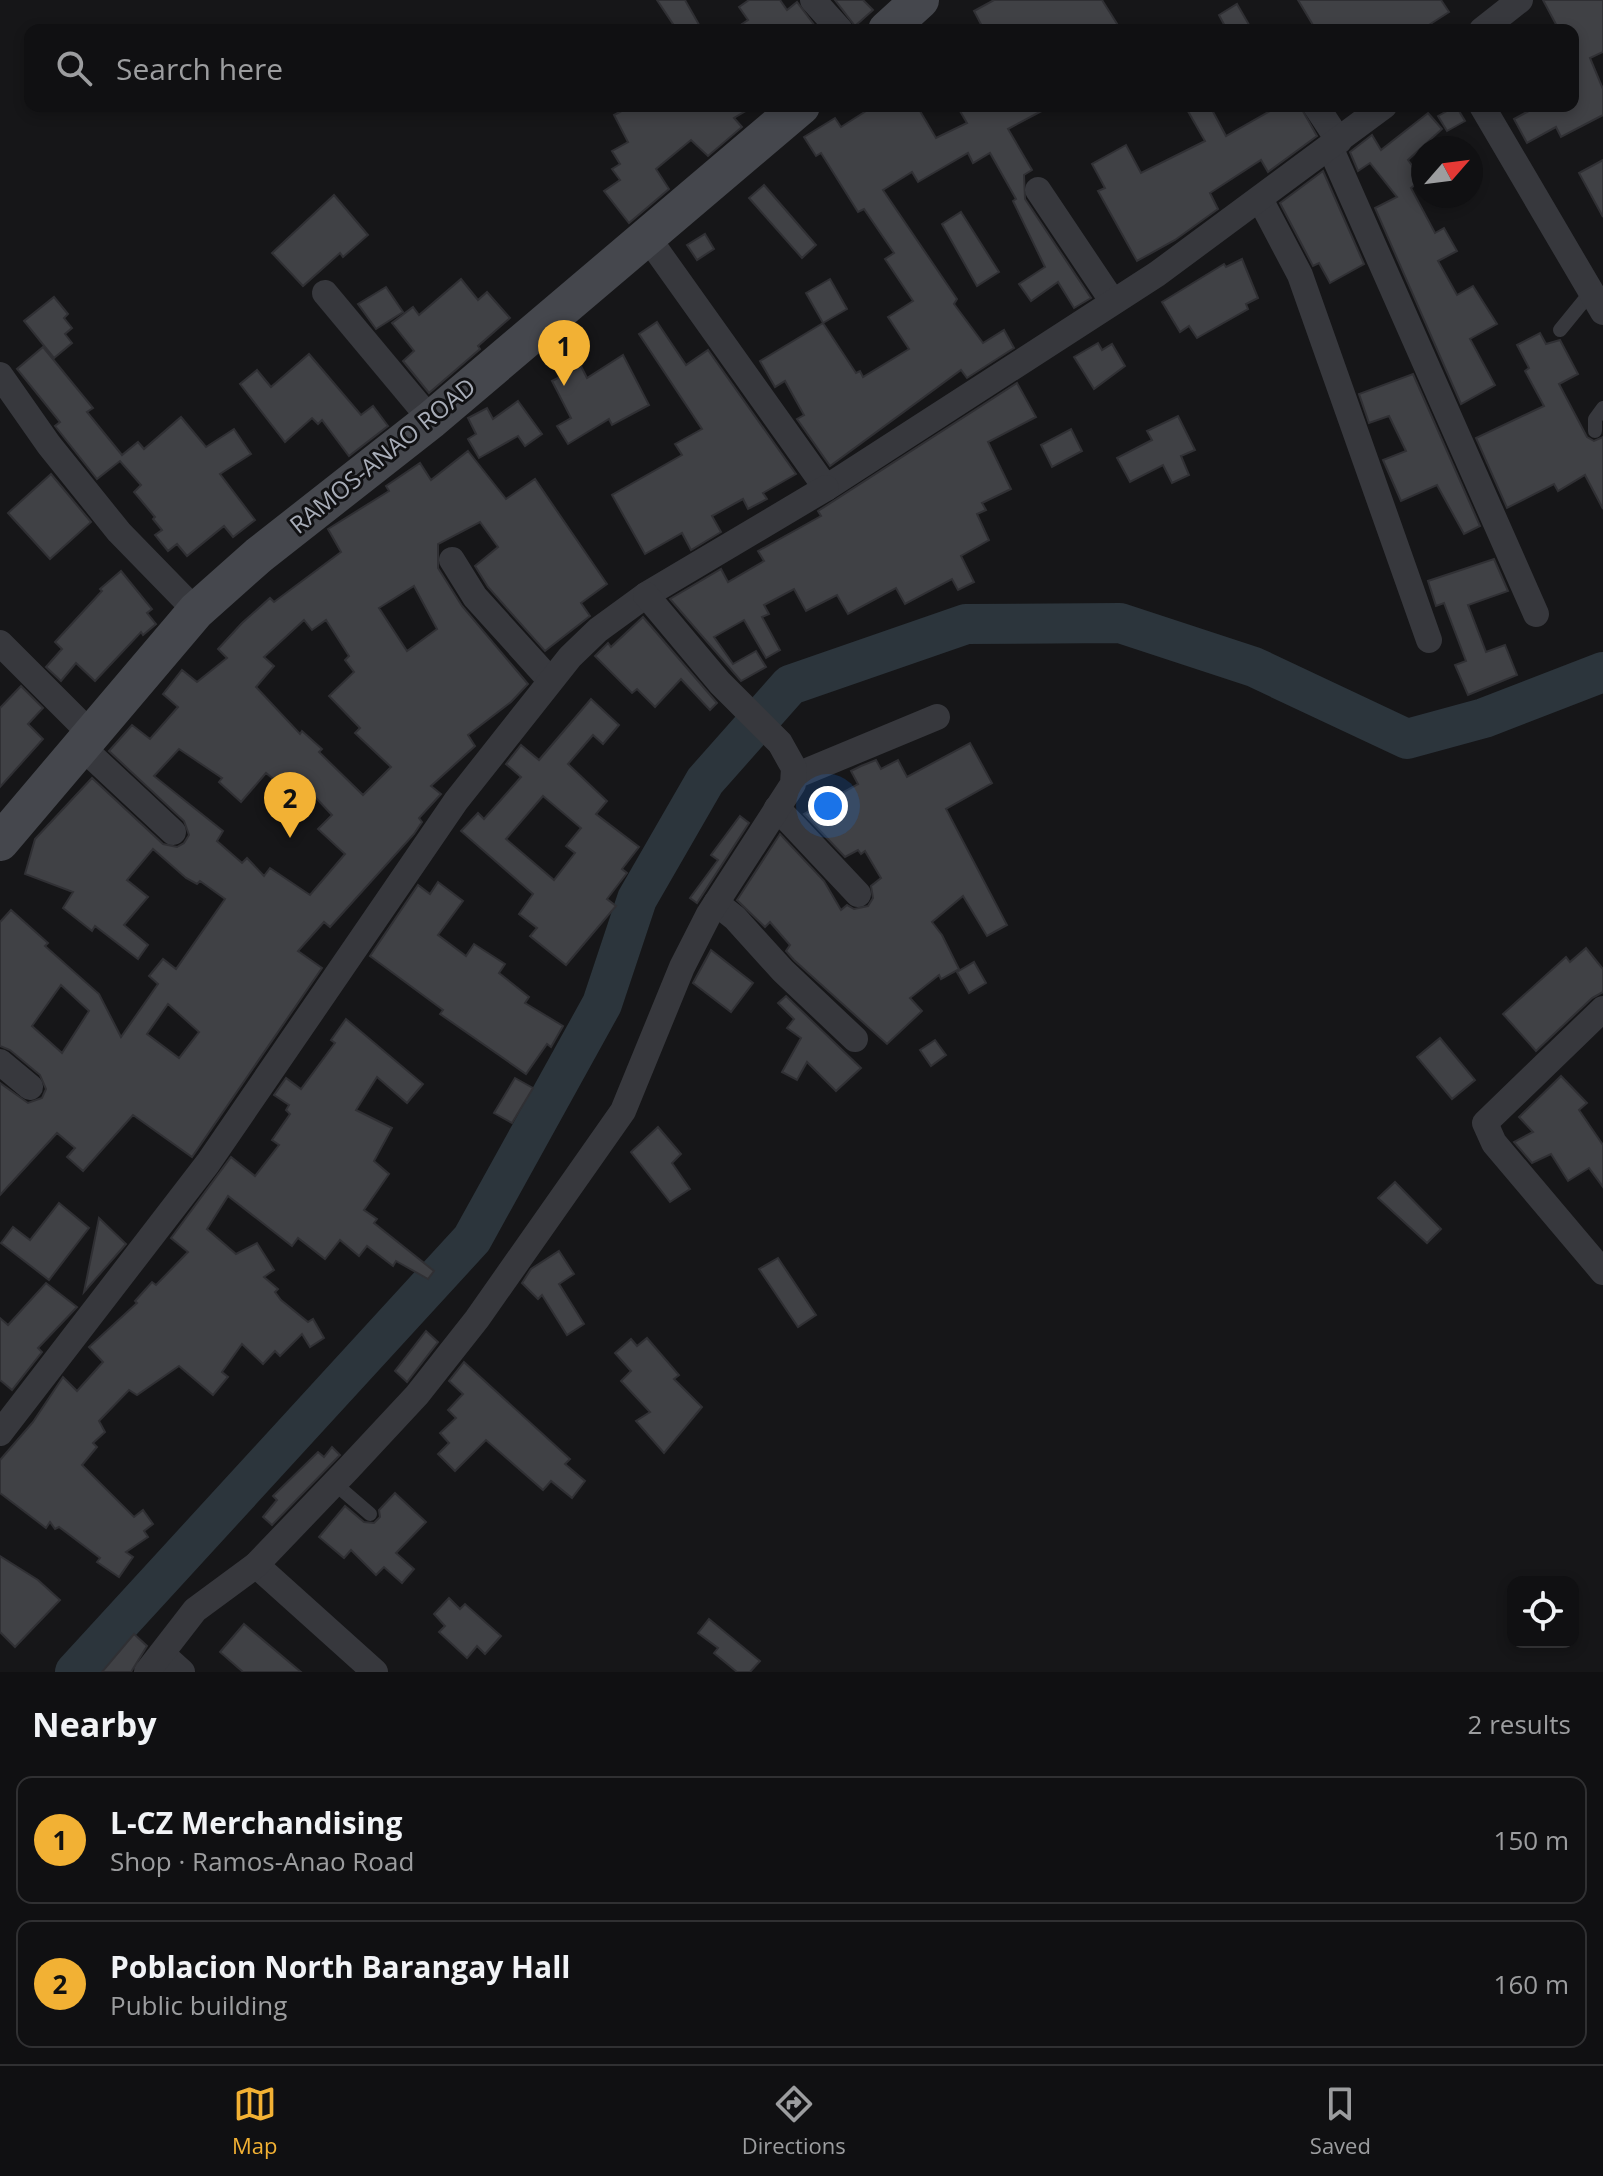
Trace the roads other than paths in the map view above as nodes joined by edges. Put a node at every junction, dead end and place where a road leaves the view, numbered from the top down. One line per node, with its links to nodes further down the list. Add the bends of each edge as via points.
1 (813, 0): 4 (street)
2 (920, 0): 5 (main road)
3 (1520, 0): 6 (street)
4 (835, 24)
5 (894, 24)
6 (1490, 24)
7 (794, 112): 14 (main road, RAMOS-ANAO ROAD)
8 (1319, 112): 11 (street)
9 (1376, 112): 11 (street)
10 (1486, 112): 17 (street)
11 (1334, 144): 13 (street); 27 (street)
12 (1038, 190): 16 (street)
13 (1260, 199): 16 (street); 28 (street, via 1300,275)
14 (648, 238): 21 (main road, RAMOS-ANAO ROAD); 23 (street)
15 (325, 293): 21 (street)
16 (1113, 302): 23 (street)
17 (1597, 302): 18 (lane)
18 (1560, 330)
19 (0, 375): 26 (street, via 119,532)
20 (1603, 408): 22 (lane)
21 (431, 420): 26 (main road, RAMOS-ANAO ROAD)
22 (1595, 431)
23 (826, 488): 25 (street)
24 (452, 560): 30 (street, via 475,597)
25 (646, 595): 30 (street, via 598,630); 33 (street, via 780,743)
26 (196, 611): 32 (main road, RAMOS-ANAO ROAD)
27 (1536, 614)
28 (1429, 640)
29 (0, 643): 32 (street)
30 (550, 680): 44 (street, via 456,801 208,1163)
31 (937, 717): 33 (street)
32 (88, 742): 35 (street); 36 (main road, RAMOS-ANAO ROAD)
33 (795, 776): 34 (street)
34 (777, 808): 37 (street); 38 (street)
35 (173, 832)
36 (0, 842)
37 (858, 894)
38 (716, 903): 40 (street); 45 (street, via 682,967 623,1111 449,1356)
39 (1603, 1009): 43 (street, via 1485,1123 1494,1143)
40 (855, 1039)
41 (0, 1062): 42 (street)
42 (30, 1087)
43 (1603, 1272)
44 (0, 1433)
45 (334, 1483): 46 (lane); 47 (street)
46 (370, 1514)
47 (256, 1565): 48 (street, via 195,1610); 50 (street)
48 (155, 1663): 49 (street)
49 (182, 1672)
50 (375, 1672)

